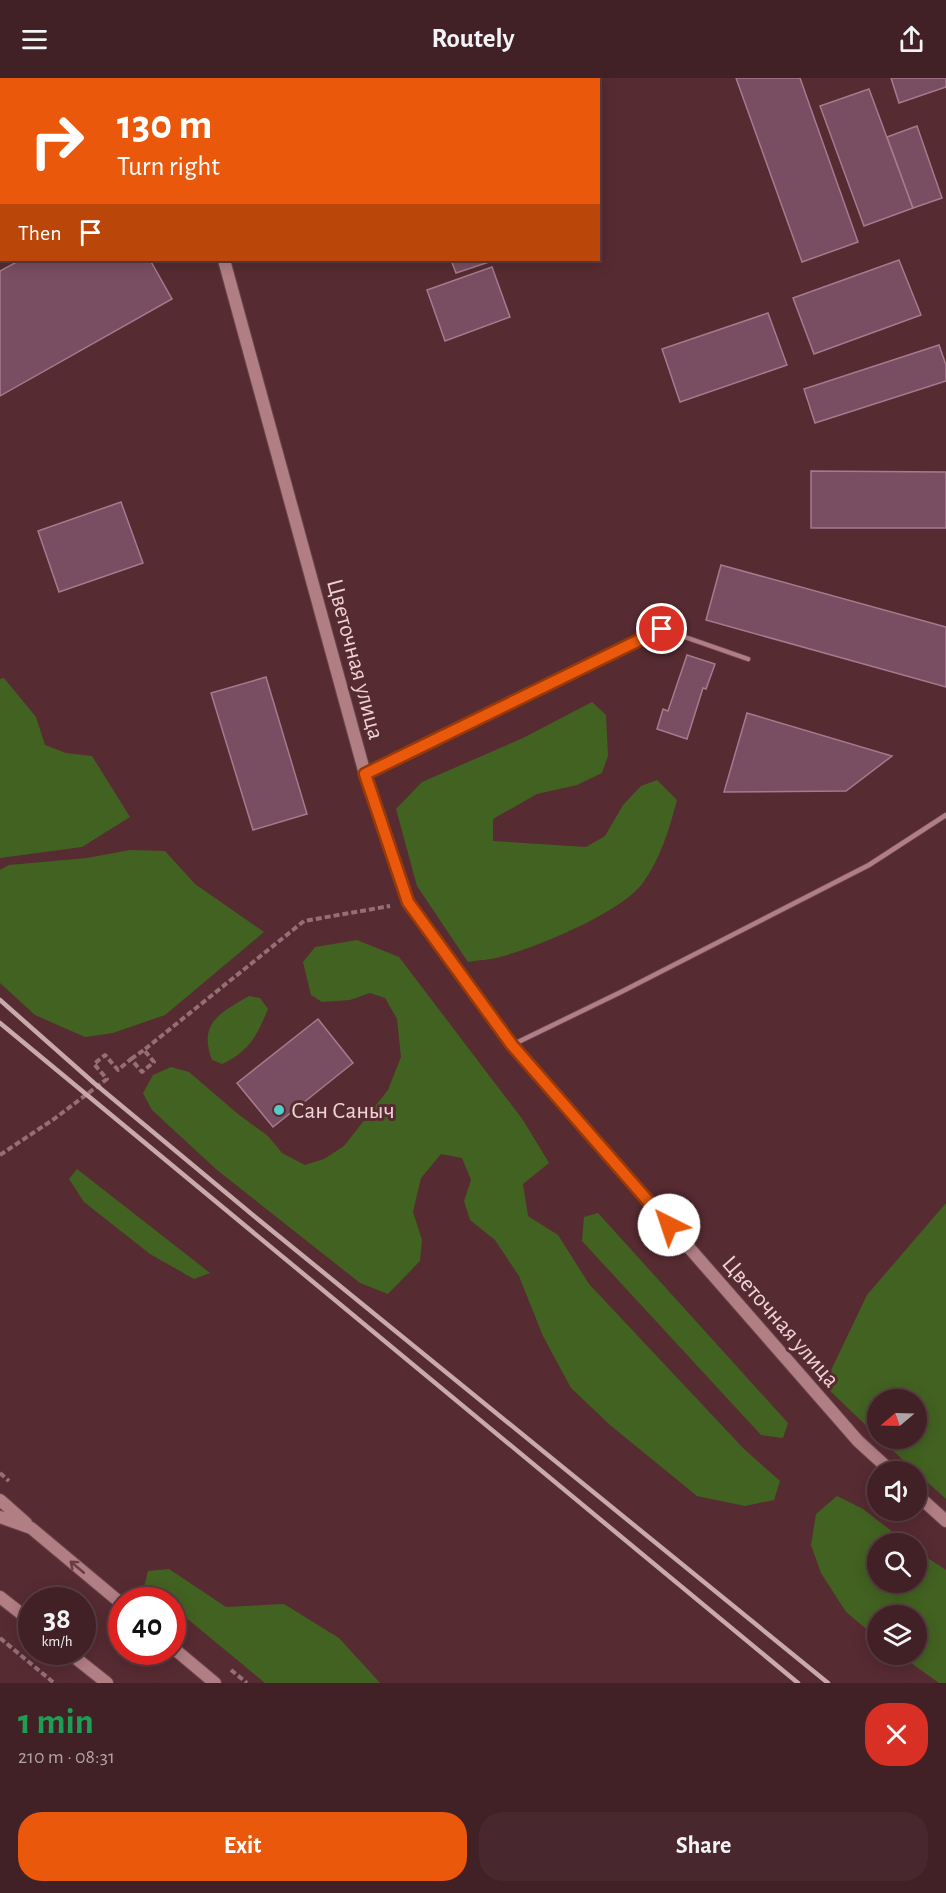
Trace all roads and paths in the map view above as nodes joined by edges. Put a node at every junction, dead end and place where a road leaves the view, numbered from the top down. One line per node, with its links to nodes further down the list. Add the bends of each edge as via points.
1 (224, 261): 3 (street, Цветочная улица)
2 (748, 659): 3 (lane, via 662,629)
3 (365, 774): 5 (street, Цветочная улица)
4 (946, 815): 6 (lane, via 869,865)
5 (408, 902): 6 (street, Цветочная улица); 7 (path, via 304,921)
6 (512, 1045): 10 (street, Цветочная улица)
7 (144, 1050): 8 (path); 8 (path, via 154,1062 142,1072)
8 (131, 1059): 9 (path, via 118,1070 105,1054 94,1064 107,1078)
9 (0, 1155)
10 (879, 1461)
11 (0, 1500): 15 (street)
12 (927, 1504): 14 (street)
13 (0, 1517): 15 (street)
14 (946, 1521)
15 (31, 1528): 16 (street, one-way to 15)
16 (108, 1592)
17 (0, 1597): 18 (street)
18 (18, 1611)
19 (0, 1638): 22 (path)
20 (186, 1659): 24 (street)
21 (84, 1665): 23 (street)
22 (54, 1683)
23 (107, 1683)
24 (215, 1683)

